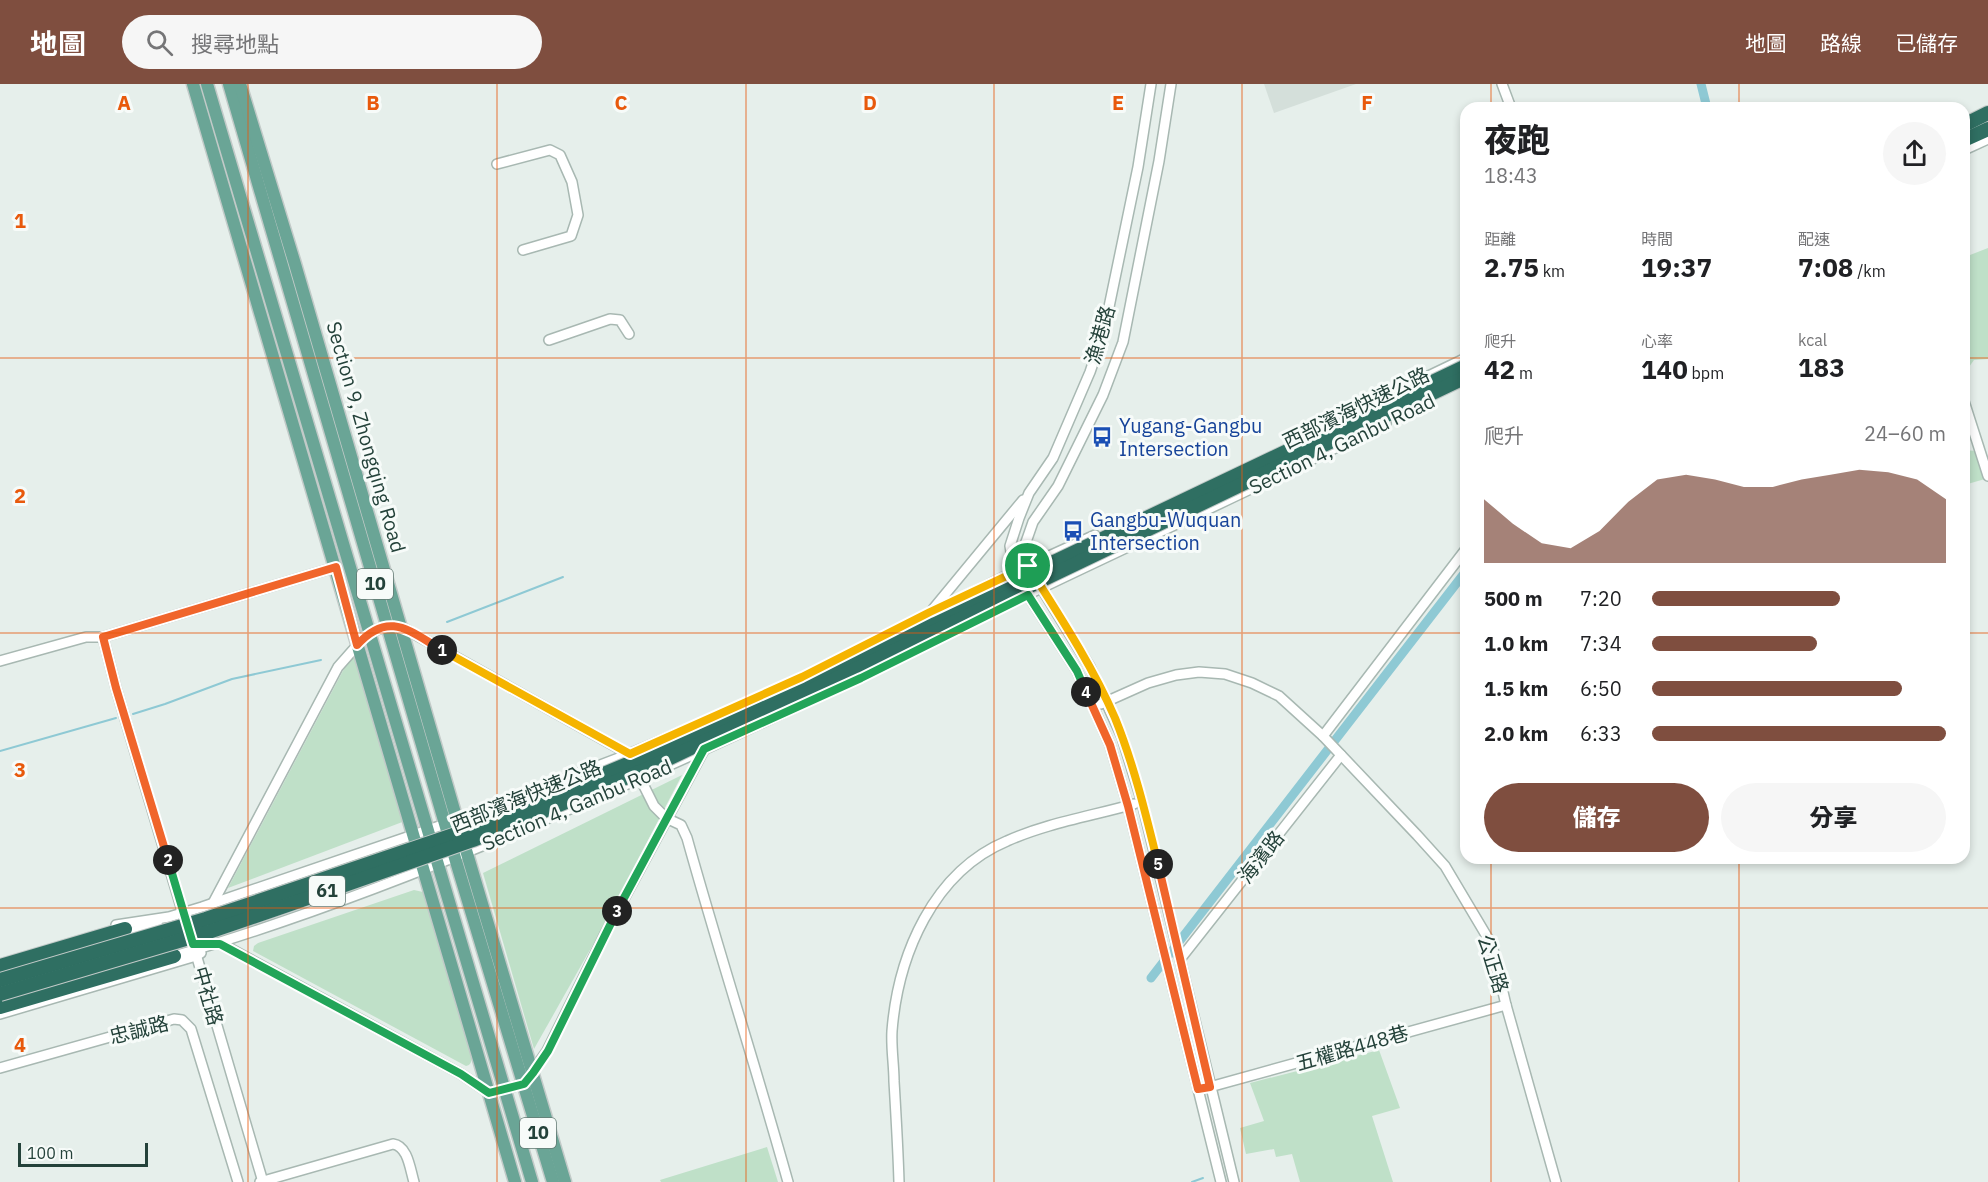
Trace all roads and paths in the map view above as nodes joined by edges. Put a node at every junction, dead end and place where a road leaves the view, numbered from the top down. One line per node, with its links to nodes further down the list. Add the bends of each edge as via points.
1 (193, 84): 30 (main road)
2 (207, 84): 36 (main road, 10)
3 (229, 84): 35 (main road, Section 9, Zhongqing Road / 10)
4 (240, 84): 35 (main road, Section 9, Zhongqing Road, via 297,270)
5 (1151, 84): 27 (street, 漁港路, via 1104,331 1053,458)
6 (1171, 84): 29 (street, 漁港路, via 1123,342 1103,395 1058,486 1033,522 1026,542)
7 (1502, 84): 8 (street)
8 (1509, 102)
9 (1988, 107): 11 (street)
10 (1988, 113): 12 (highway)
11 (1970, 116)
12 (1970, 122)
13 (1988, 129): 14 (highway)
14 (1970, 137)
15 (1988, 139): 16 (street)
16 (1970, 147)
17 (497, 164): 18 (street, via 550,150 560,155 572,182 578,215 571,236)
18 (523, 250)
19 (629, 334): 20 (street, via 620,320 610,319)
20 (549, 340)
21 (1460, 361): 29 (street, Section 4, Ganbu Road)
22 (1460, 369): 68 (highway, 西部濱海快速公路 / 61, bridge, via 642,758 463,832 206,919)
23 (1460, 380): 69 (highway, 西部濱海快速公路 / 61, bridge, via 647,769 473,840 291,904)
24 (1460, 386): 32 (street, Section 4, Ganbu Road)
25 (1970, 420): 26 (street)
26 (1988, 477)
27 (1029, 493): 31 (street, 漁港路, via 1010,546); 34 (street)
28 (1460, 557): 42 (street)
29 (1028, 566): 31 (street, Section 4, Ganbu Road); 32 (street)
30 (336, 567): 37 (street); 38 (main road)
31 (1014, 572): 33 (street); 34 (street, Section 4, Ganbu Road)
32 (1042, 588): 33 (street, Section 4, Ganbu Road); 40 (street)
33 (1028, 595): 41 (street, via 1077,671); 43 (street, Section 4, Ganbu Road, via 861,678)
34 (930, 612): 44 (street, Section 4, Ganbu Road, via 802,677)
35 (394, 626): 36 (street); 44 (street); 50 (main road, Section 9, Zhongqing Road / 10)
36 (368, 633): 38 (street); 51 (main road, 10)
37 (103, 637): 39 (street, via 86,637); 58 (street, 中社路)
38 (357, 645): 52 (main road); 57 (street, via 338,667)
39 (0, 661)
40 (1107, 702): 41 (street); 42 (street, via 1176,675 1225,674 1280,696); 47 (street)
41 (1094, 708): 48 (street)
42 (1323, 736): 45 (street, 公正路)
43 (704, 749): 46 (street, Section 4, Ganbu Road); 49 (street)
44 (630, 754): 46 (street); 50 (street, Section 4, Ganbu Road)
45 (1341, 755): 64 (street, 海濱路); 71 (street, 公正路, via 1445,867 1492,945)
46 (640, 779): 49 (street, via 654,806); 53 (street, Section 4, Ganbu Road)
47 (1142, 802): 48 (street); 64 (street)
48 (1128, 806): 79 (street); 89 (street, via 1007,840 960,872 928,911 898,987 892,1033)
49 (666, 818): 75 (street, via 548,1051); 88 (street, via 681,825 687,838)
50 (451, 822): 51 (street, Section 4, Ganbu Road); 53 (main road, Section 9, Zhongqing Road); 54 (main road, Section 9, Zhongqing Road / 10)
51 (427, 831): 52 (street, Section 4, Ganbu Road); 55 (main road, 10)
52 (414, 835): 56 (main road); 57 (street, Section 4, Ganbu Road)
53 (467, 852): 54 (street, Section 4, Ganbu Road); 75 (main road, Section 9, Zhongqing Road)
54 (454, 858): 55 (street, Section 4, Ganbu Road); 76 (main road, Section 9, Zhongqing Road / 10)
55 (437, 865): 56 (street, Section 4, Ganbu Road); 78 (main road, 10)
56 (425, 870): 61 (street, Section 4, Ganbu Road); 80 (main road)
57 (213, 903): 58 (street, Section 4, Ganbu Road)
58 (183, 912): 59 (street, Section 4, Ganbu Road); 62 (street, 中社路)
59 (169, 916): 60 (street); 65 (street, via 123,923); 67 (street, via 127,936)
60 (125, 929): 66 (highway)
61 (217, 944): 62 (street, Section 4, Ganbu Road); 80 (street, via 461,1074)
62 (194, 950): 63 (street); 70 (street); 73 (street); 82 (street, 中社路)
63 (174, 956): 72 (highway)
64 (1181, 958): 77 (street)
65 (0, 960)
66 (0, 966)
67 (0, 973)
68 (0, 980)
69 (0, 994)
70 (0, 1001)
71 (1506, 1005): 77 (street, 五權路448巷); 92 (street, 公正路)
72 (0, 1008)
73 (0, 1014)
74 (0, 1068): 81 (street, 忠誠路, via 174,1019 182,1020 191,1029)
75 (533, 1073): 76 (street); 87 (main road, Section 9, Zhongqing Road)
76 (524, 1084): 78 (street); 86 (main road, Section 9, Zhongqing Road / 10)
77 (1210, 1087): 79 (street, 五權路448巷); 91 (street)
78 (504, 1089): 80 (street); 85 (main road, 10)
79 (1198, 1089): 90 (street)
80 (489, 1093): 84 (main road)
81 (238, 1182)
82 (262, 1182): 83 (street, via 393,1144 404,1150)
83 (414, 1182)
84 (515, 1182)
85 (532, 1182)
86 (553, 1182)
87 (565, 1182)
88 (788, 1182)
89 (899, 1182)
90 (1221, 1182)
91 (1234, 1182)
92 (1556, 1182)

